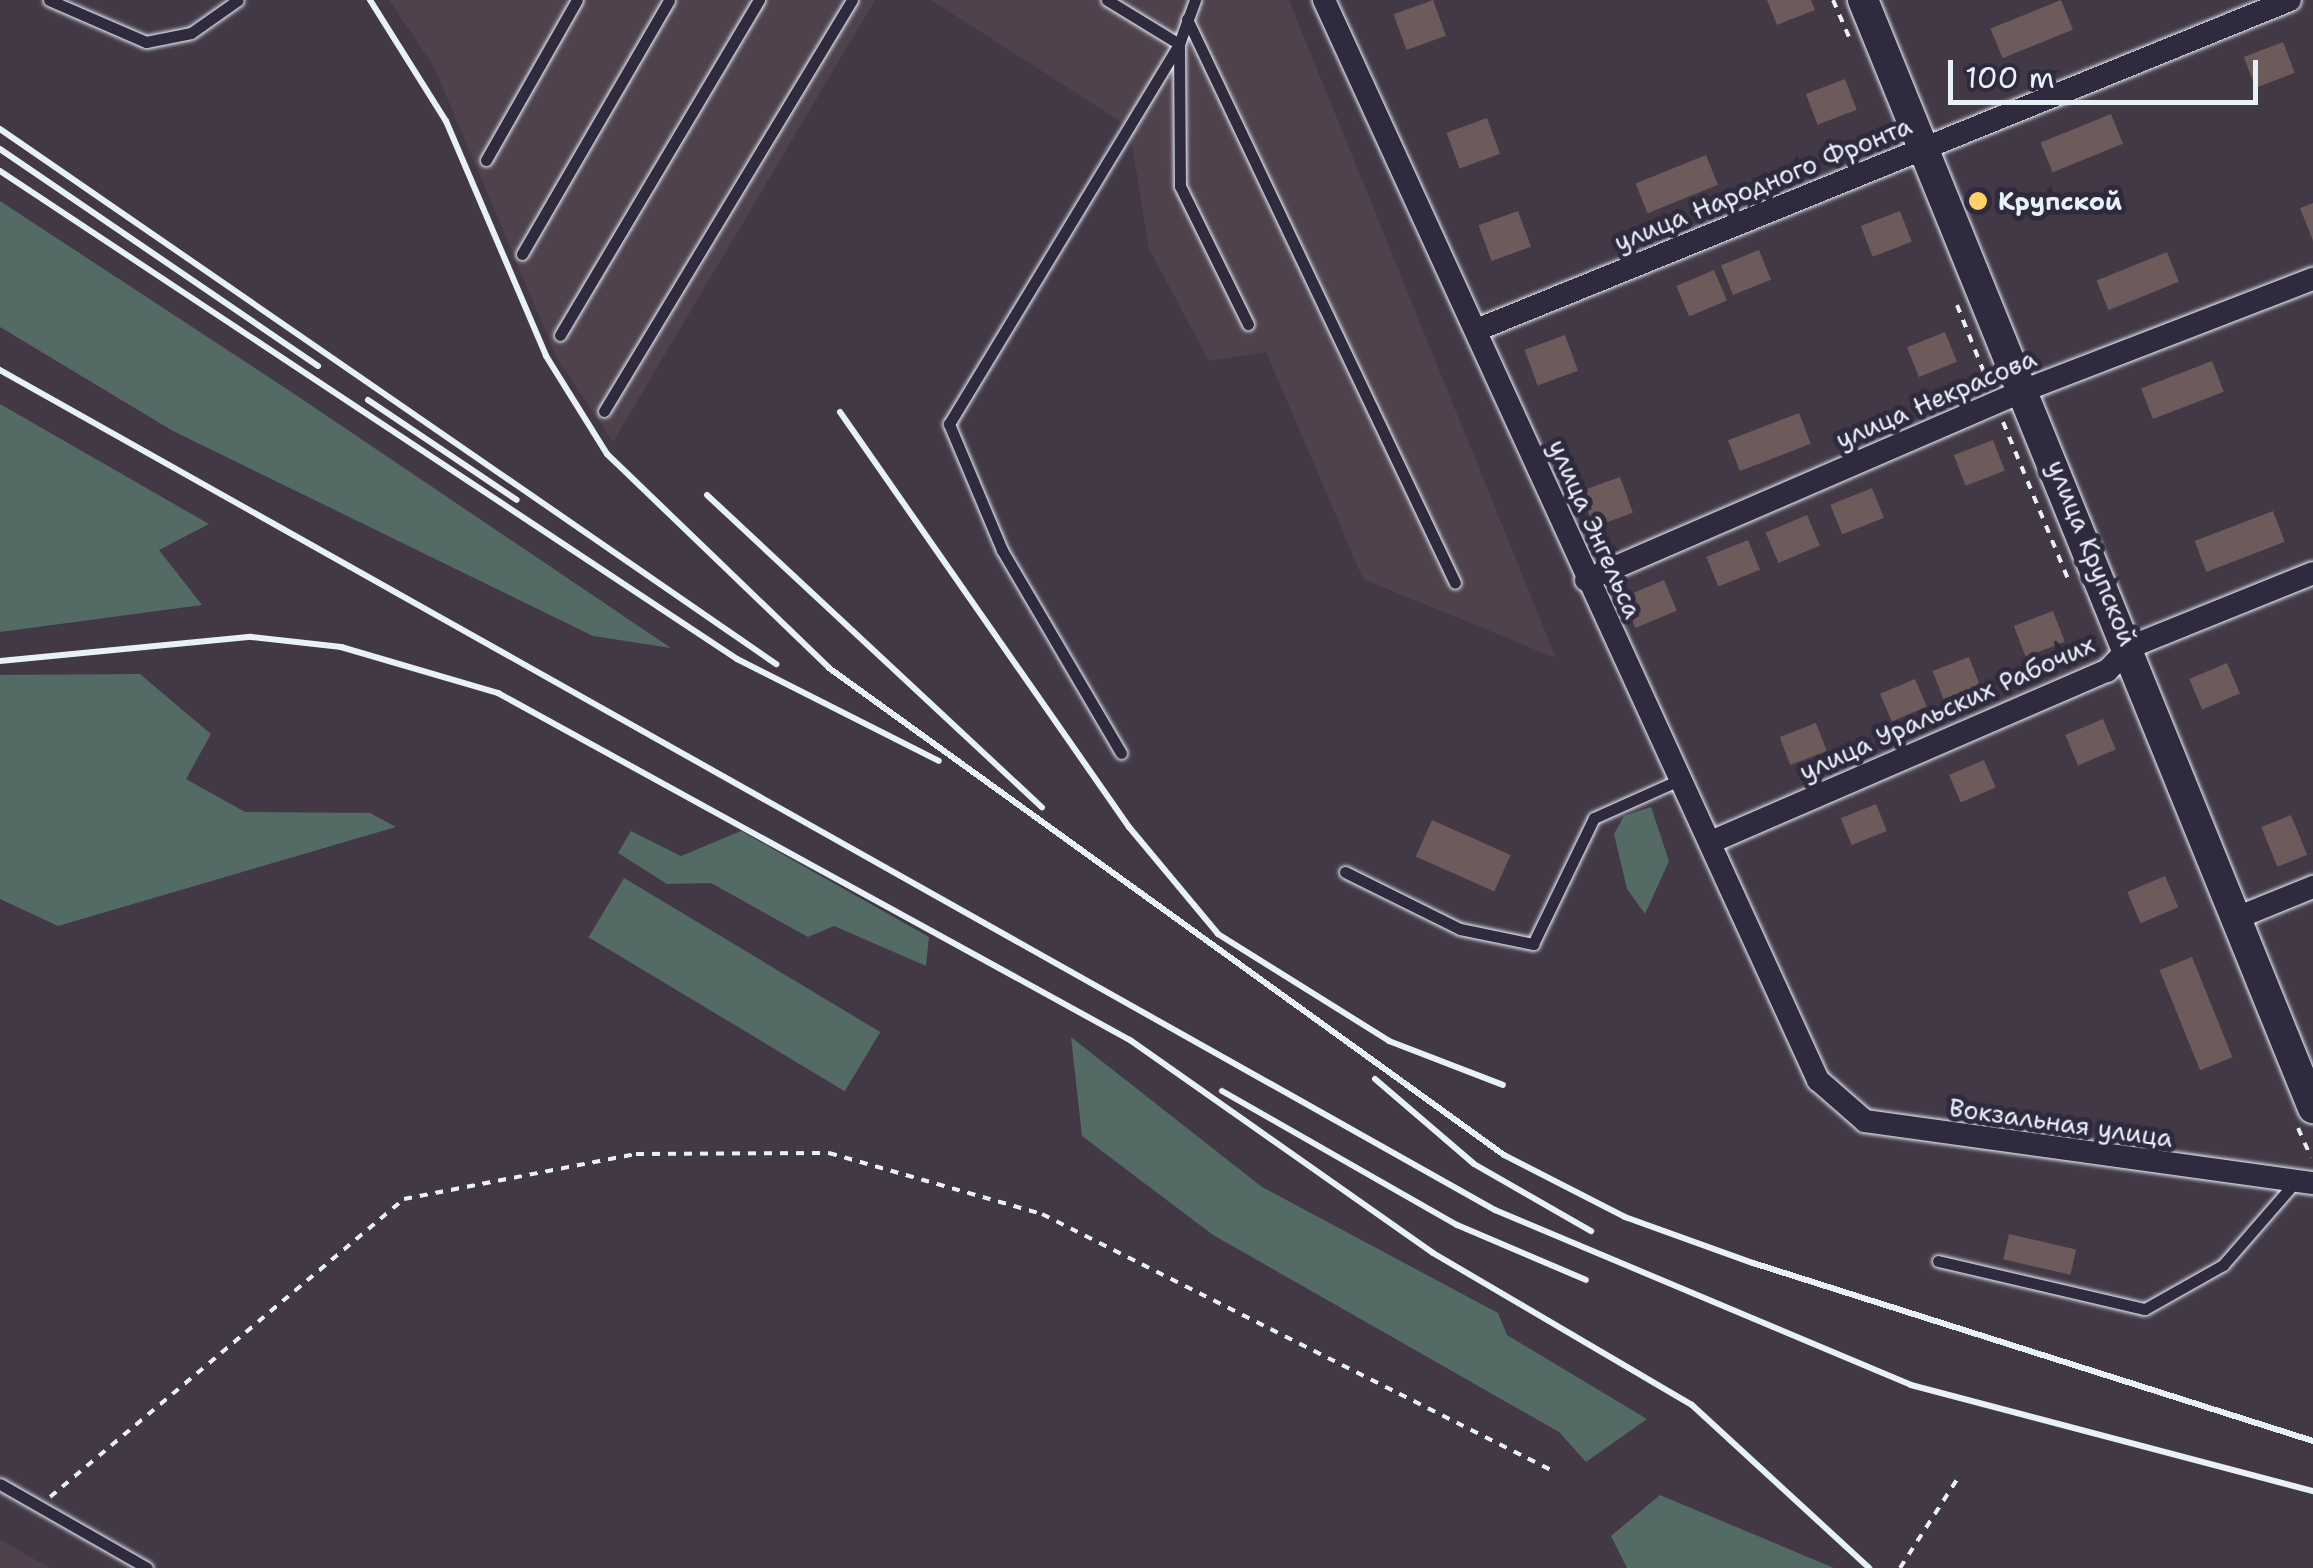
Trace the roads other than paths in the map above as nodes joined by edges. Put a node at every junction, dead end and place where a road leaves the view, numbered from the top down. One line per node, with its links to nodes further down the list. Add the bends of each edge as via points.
1 (50, 0): 2 (lane, via 146,42 191,33)
2 (238, 0)
3 (577, 0): 15 (lane)
4 (669, 0): 16 (lane)
5 (759, 0): 20 (lane)
6 (852, 0): 22 (lane)
7 (1106, 0): 13 (lane)
8 (1195, 0): 12 (lane)
9 (1324, 0): 19 (street, улица Энгельса)
10 (1864, 0): 14 (main road, улица Крупской)
11 (2290, 0): 14 (street, улица Народного Фронта)
12 (1187, 20): 13 (lane); 25 (lane)
13 (1179, 44): 18 (lane, via 1180,186); 27 (lane, via 949,424 1002,550)
14 (1924, 148): 19 (street, улица Народного Фронта); 21 (main road, улица Крупской)
15 (486, 160)
16 (522, 254)
17 (2313, 279): 21 (street, улица Некрасова)
18 (1248, 324)
19 (1479, 329): 24 (street, улица Энгельса)
20 (560, 335)
21 (2025, 390): 24 (street, улица Некрасова); 26 (main road, улица Крупской)
22 (604, 412)
23 (2313, 574): 26 (street, улица Уральских Рабочих)
24 (1586, 580): 28 (street, улица Энгельса)
25 (1455, 583)
26 (2130, 647): 29 (street, улица Уральских Рабочих, via 2107,671); 32 (main road, улица Крупской)
27 (1121, 753)
28 (1681, 780): 29 (street, улица Энгельса); 30 (lane, via 1594,818 1533,944 1460,929)
29 (1710, 842): 33 (street, улица Энгельса)
30 (1345, 872)
31 (2313, 888): 32 (street)
32 (2239, 917): 34 (main road, улица Крупской)
33 (1818, 1080): 35 (street, Вокзальная улица, via 1864,1121)
34 (2313, 1108)
35 (2304, 1182): 36 (lane, via 2223,1265 2145,1309)
36 (1938, 1260)
37 (0, 1484): 38 (lane)
38 (147, 1568)

